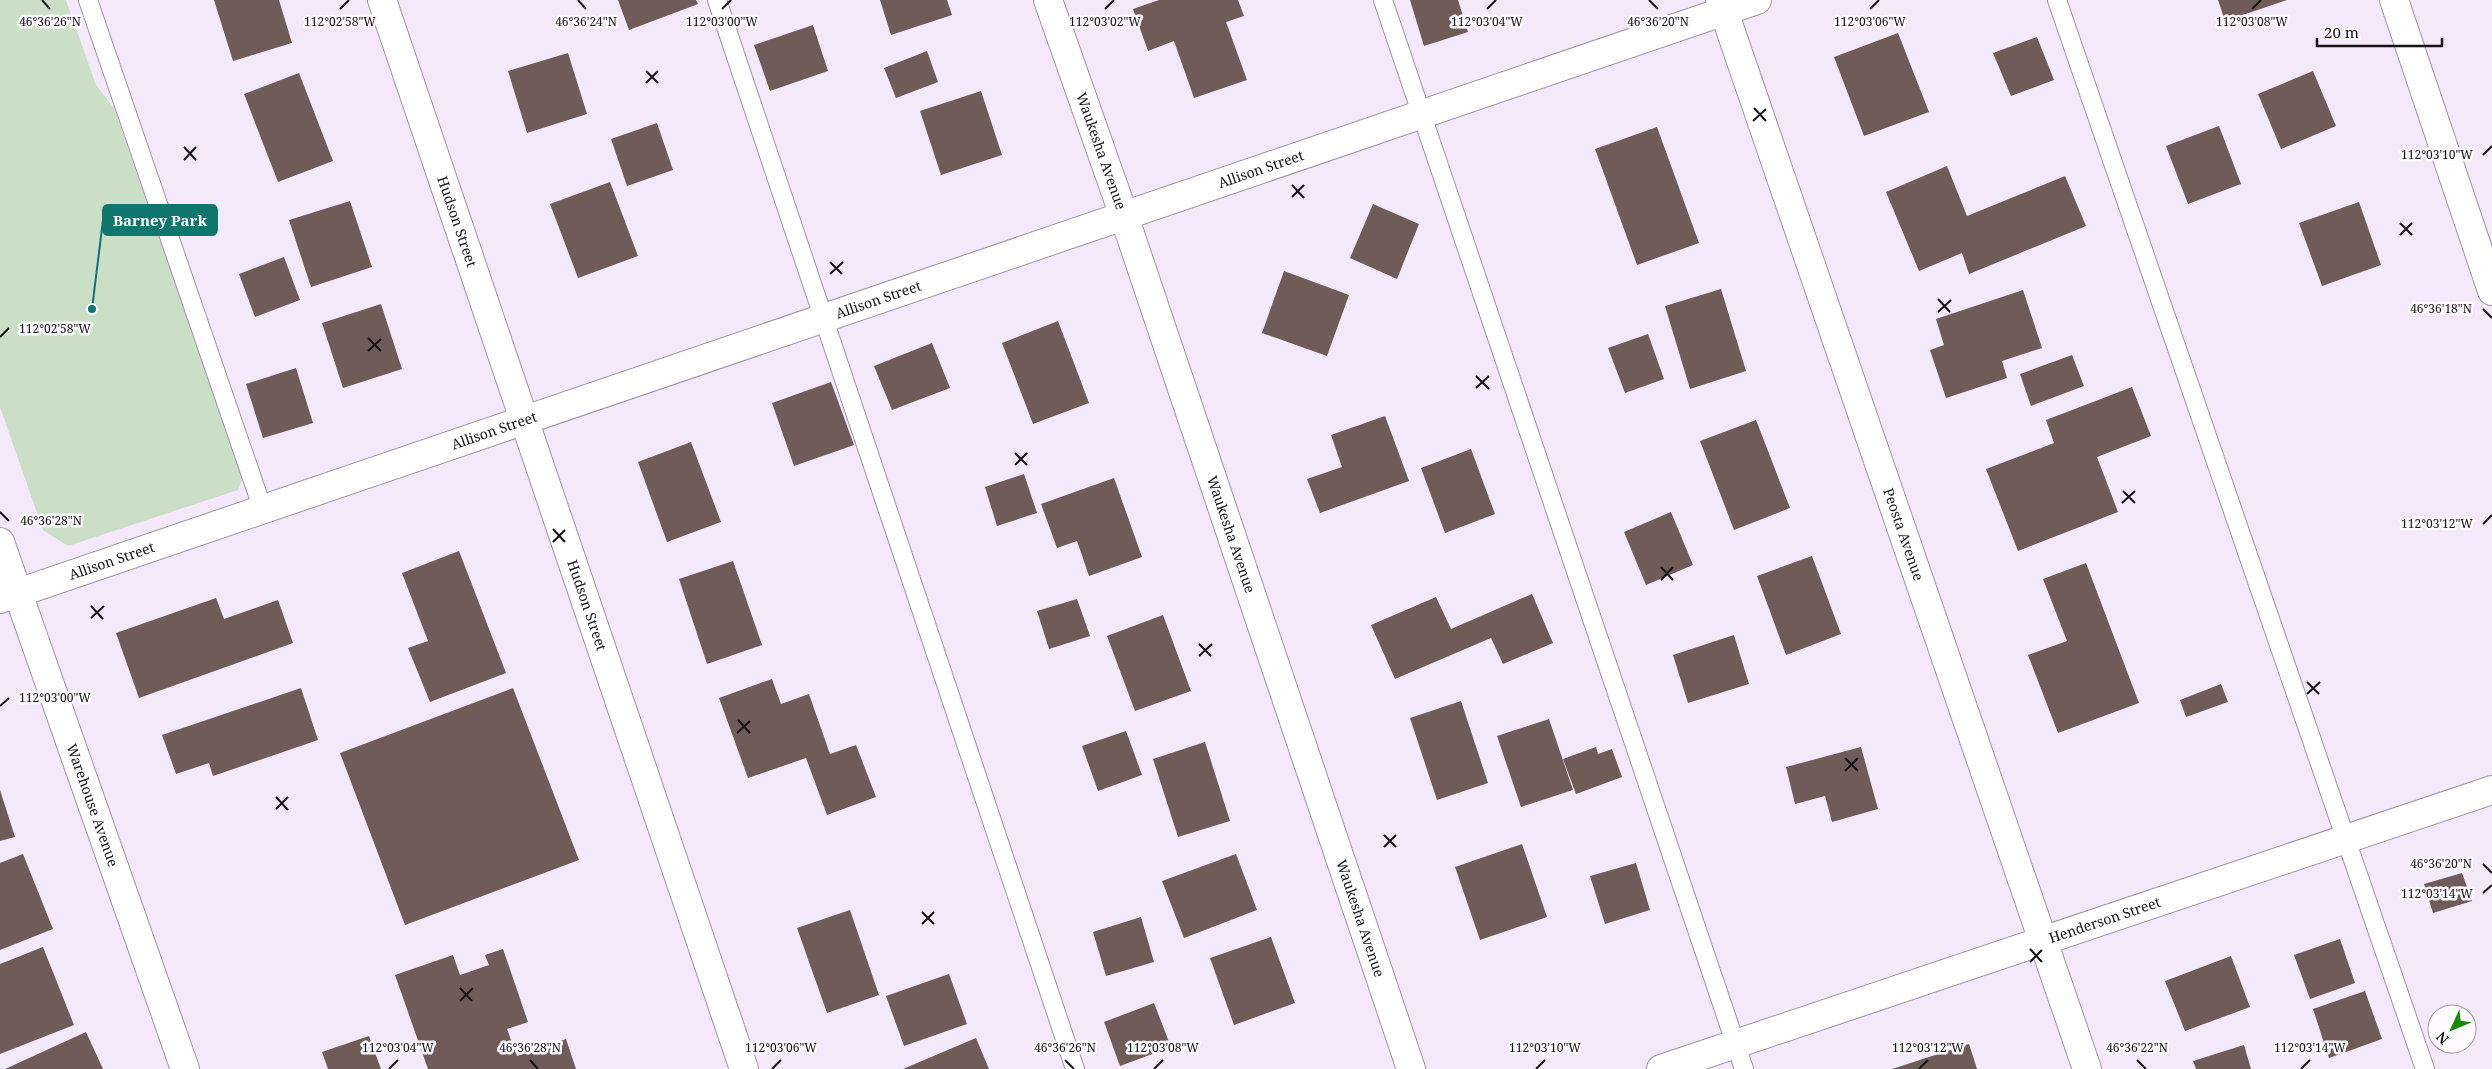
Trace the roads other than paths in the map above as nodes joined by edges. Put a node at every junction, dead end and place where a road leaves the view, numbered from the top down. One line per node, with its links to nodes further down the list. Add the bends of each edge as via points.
1 (88, 0): 15 (lane)
2 (382, 0): 14 (street, Hudson Street)
3 (717, 0): 13 (lane)
4 (1048, 0): 11 (street, Waukesha Avenue)
5 (1383, 0): 10 (lane)
6 (1757, 0): 9 (street, Allison Street)
7 (2057, 0): 19 (lane)
8 (2394, 0): 12 (street)
9 (1722, 6): 10 (street, Allison Street); 20 (street, Peosta Avenue)
10 (1422, 114): 11 (street, Allison Street); 21 (lane)
11 (1124, 216): 13 (street, Allison Street); 25 (street, Waukesha Avenue)
12 (2492, 291)
13 (824, 318): 14 (street, Allison Street); 24 (lane)
14 (525, 420): 15 (street, Allison Street); 23 (street, Hudson Street)
15 (263, 510): 17 (street, Allison Street)
16 (0, 542): 17 (street, Warehouse Avenue)
17 (9, 596): 22 (street, Warehouse Avenue)
18 (2492, 790): 19 (street, Henderson Street)
19 (2345, 840): 20 (street, Henderson Street); 29 (lane)
20 (2043, 941): 21 (street, Henderson Street); 28 (street, Peosta Avenue)
21 (1735, 1043): 26 (street, Henderson Street); 27 (lane)
22 (185, 1069)
23 (744, 1069)
24 (1075, 1069)
25 (1410, 1069)
26 (1660, 1069)
27 (1744, 1069)
28 (2087, 1069)
29 (2425, 1069)

